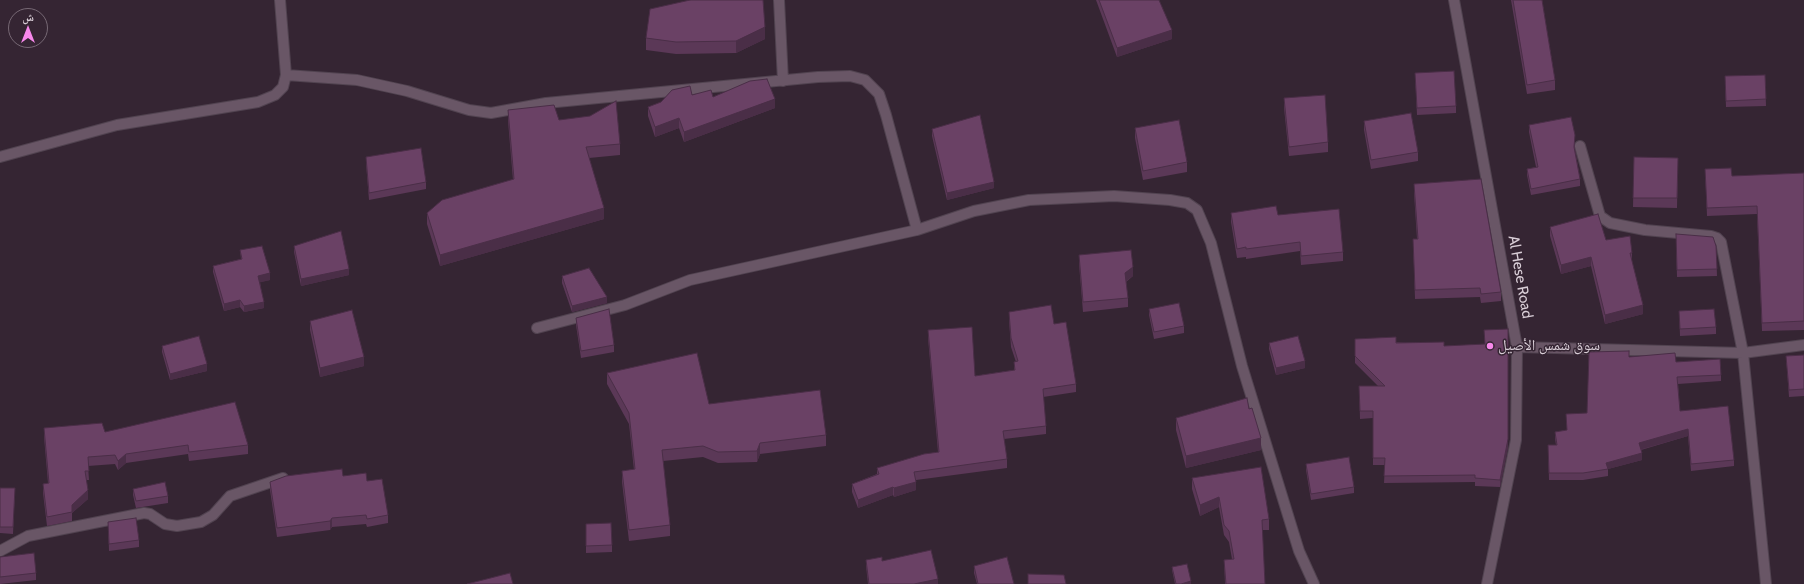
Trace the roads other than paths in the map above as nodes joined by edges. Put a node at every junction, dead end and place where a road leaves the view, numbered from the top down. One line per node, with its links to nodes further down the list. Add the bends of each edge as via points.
1 (280, 0): 4 (street)
2 (779, 0): 5 (street)
3 (1454, 0): 11 (street, Al Hese Road)
4 (286, 75): 5 (street, via 357,80 469,110 491,113 546,103); 7 (street, via 283,87 275,95 258,102 117,125)
5 (783, 81): 8 (street, via 850,76 865,80 878,94)
6 (1580, 146): 12 (street, via 1600,216 1610,223 1645,230 1711,236 1721,242)
7 (0, 157)
8 (917, 230): 9 (street, via 690,280 625,305); 15 (street, via 974,211 1030,200 1114,196 1170,200 1187,203 1197,210 1211,242 1242,366 1299,551)
9 (538, 328)
10 (1804, 345): 12 (street)
11 (1517, 347): 12 (street); 16 (street, Al Hese Road, via 1516,440)
12 (1743, 353): 17 (street)
13 (289, 476): 14 (street, via 230,496 213,515 201,522 177,526 165,524 144,513 28,536)
14 (0, 551)
15 (1314, 584)
16 (1487, 584)
17 (1766, 584)

